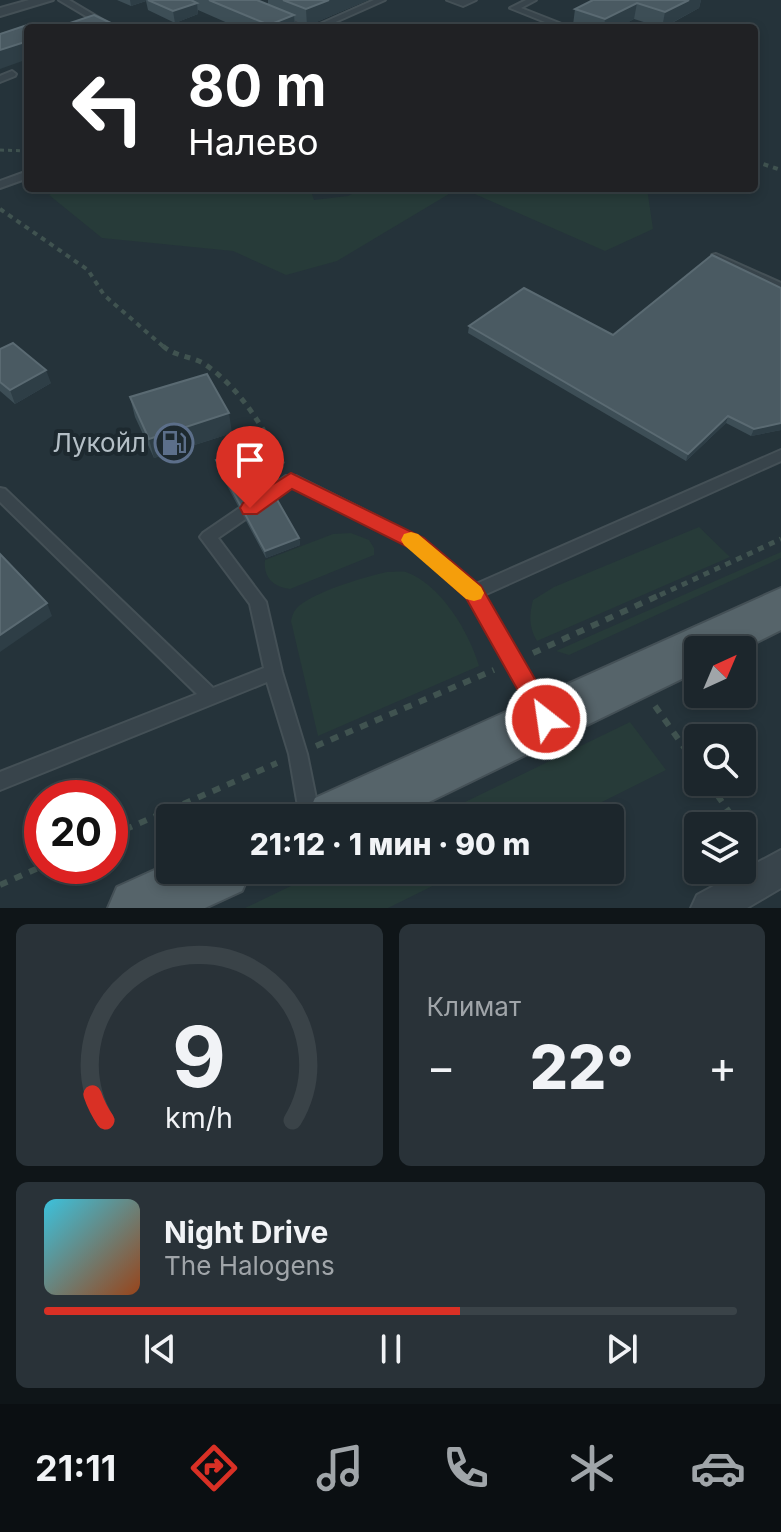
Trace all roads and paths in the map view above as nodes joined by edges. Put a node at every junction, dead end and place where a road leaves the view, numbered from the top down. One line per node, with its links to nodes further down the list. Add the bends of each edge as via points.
1 (46, 0): 8 (street)
2 (63, 0): 9 (lane)
3 (381, 0): 11 (lane)
4 (451, 0): 5 (lane)
5 (472, 0)
6 (532, 0): 12 (lane, via 514,8)
7 (267, 11): 10 (lane)
8 (0, 12)
9 (105, 24)
10 (298, 24)
11 (324, 24)
12 (557, 24)
13 (12, 74): 14 (lane)
14 (0, 79)
15 (0, 150): 16 (path)
16 (24, 151)
17 (758, 162): 18 (path)
18 (781, 170)
19 (24, 176): 20 (lane)
20 (0, 185)
21 (0, 209): 25 (path, via 88,270 104,295 169,351 211,370 254,412)
22 (716, 257): 23 (lane)
23 (781, 287)
24 (781, 455): 28 (lane)
25 (291, 480): 28 (lane, via 417,543); 31 (lane, via 208,537 258,602)
26 (0, 493): 33 (lane)
27 (781, 539): 30 (path)
28 (474, 592): 30 (lane)
29 (781, 608): 32 (main road)
30 (513, 662): 34 (lane); 36 (path)
31 (273, 672): 33 (lane); 36 (lane)
32 (634, 676): 34 (main road); 35 (path)
33 (211, 697): 37 (lane)
34 (546, 719): 39 (main road)
35 (684, 747)
36 (298, 754): 38 (lane); 40 (path)
37 (0, 781)
38 (307, 804)
39 (365, 804)
40 (128, 828)
41 (24, 874): 44 (path)
42 (778, 875): 46 (street)
43 (190, 884): 45 (main road)
44 (0, 885)
45 (138, 908)
46 (710, 908)

